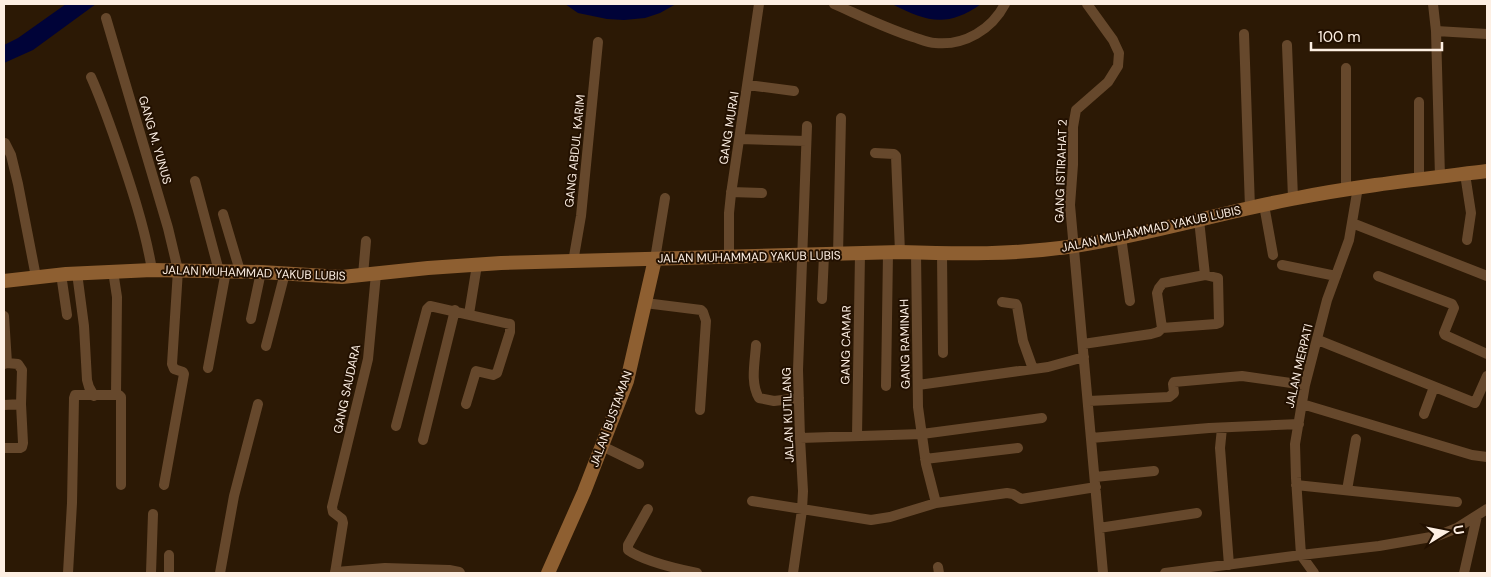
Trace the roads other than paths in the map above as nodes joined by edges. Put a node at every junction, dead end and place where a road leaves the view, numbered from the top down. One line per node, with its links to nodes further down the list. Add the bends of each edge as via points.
1 (759, 4): 14 (street, GANG MURAI)
2 (834, 4): 3 (street, via 888,29 934,43 950,43 981,31 988,27)
3 (1005, 4)
4 (1087, 4): 41 (street, GANG ISTIRAHAT 2, via 1119,53 1118,66 1108,82 1076,110 1074,117 1070,205)
5 (1432, 4): 7 (street)
6 (106, 18): 56 (street, GANG M. YUNUS)
7 (1436, 31): 9 (street); 25 (street)
8 (1244, 34): 34 (street)
9 (1487, 34)
10 (598, 42): 52 (street, GANG ABDUL KARIM)
11 (1288, 45): 32 (street)
12 (1346, 68): 28 (street, JALAN MERPATI)
13 (91, 77): 55 (street, via 126,168)
14 (748, 85): 15 (street); 19 (street, GANG MURAI)
15 (794, 91)
16 (1418, 102): 26 (street)
17 (841, 118): 47 (street)
18 (807, 126): 20 (street, JALAN KUTILANG)
19 (740, 139): 20 (street); 29 (street, GANG MURAI)
20 (806, 141): 49 (street, JALAN KUTILANG)
21 (4, 143): 68 (street, via 11,155 18,184)
22 (875, 153): 42 (street, via 896,156)
23 (1487, 170): 24 (main road, JALAN MUHAMMAD YAKUB LUBIS)
24 (1465, 174): 25 (main road, JALAN MUHAMMAD YAKUB LUBIS); 39 (street, via 1471,213)
25 (1440, 177): 26 (main road, JALAN MUHAMMAD YAKUB LUBIS)
26 (1419, 180): 28 (main road, JALAN MUHAMMAD YAKUB LUBIS)
27 (195, 181): 58 (street)
28 (1352, 188): 32 (main road, JALAN MUHAMMAD YAKUB LUBIS); 37 (street, JALAN MERPATI)
29 (731, 192): 30 (street); 50 (street, GANG MURAI)
30 (762, 192)
31 (665, 198): 51 (street)
32 (1294, 198): 33 (main road, JALAN MUHAMMAD YAKUB LUBIS)
33 (1264, 205): 34 (main road, JALAN MUHAMMAD YAKUB LUBIS); 48 (street)
34 (1250, 208): 36 (main road, JALAN MUHAMMAD YAKUB LUBIS)
35 (223, 214): 58 (street)
36 (1198, 220): 38 (main road, JALAN MUHAMMAD YAKUB LUBIS); 64 (street)
37 (1352, 224): 65 (street, JALAN MERPATI); 67 (street)
38 (1121, 237): 41 (main road, JALAN MUHAMMAD YAKUB LUBIS); 71 (street)
39 (1468, 240)
40 (366, 241): 63 (street, GANG SAUDARA)
41 (1073, 246): 45 (main road, JALAN MUHAMMAD YAKUB LUBIS, via 1017,252); 81 (street)
42 (894, 253): 43 (main road, JALAN MUHAMMAD YAKUB LUBIS); 44 (main road, JALAN MUHAMMAD YAKUB LUBIS); 93 (street)
43 (916, 253): 45 (main road, JALAN MUHAMMAD YAKUB LUBIS); 91 (street, GANG RAMINAH)
44 (860, 254): 47 (main road, JALAN MUHAMMAD YAKUB LUBIS); 111 (street, GANG CAMAR)
45 (942, 254): 84 (street)
46 (824, 255): 47 (main road, JALAN MUHAMMAD YAKUB LUBIS); 49 (main road, JALAN MUHAMMAD YAKUB LUBIS); 70 (street)
47 (838, 255)
48 (1273, 255)
49 (801, 256): 50 (main road, JALAN MUHAMMAD YAKUB LUBIS); 97 (street, JALAN KUTILANG)
50 (729, 257): 51 (main road, JALAN MUHAMMAD YAKUB LUBIS)
51 (655, 259): 52 (main road, JALAN MUHAMMAD YAKUB LUBIS); 73 (main road, JALAN BUSTAMAN)
52 (574, 262): 53 (main road, JALAN MUHAMMAD YAKUB LUBIS)
53 (477, 265): 63 (main road, JALAN MUHAMMAD YAKUB LUBIS); 75 (street)
54 (1282, 265): 65 (street)
55 (152, 270): 56 (main road, JALAN MUHAMMAD YAKUB LUBIS); 57 (main road, JALAN MUHAMMAD YAKUB LUBIS)
56 (178, 270): 58 (main road, JALAN MUHAMMAD YAKUB LUBIS); 125 (street, GANG M. YUNUS, via 172,364 174,369 184,374)
57 (113, 271): 60 (main road, JALAN MUHAMMAD YAKUB LUBIS); 95 (street, via 117,306)
58 (228, 271): 59 (main road, JALAN MUHAMMAD YAKUB LUBIS); 88 (street)
59 (261, 272): 61 (main road, JALAN MUHAMMAD YAKUB LUBIS); 78 (street)
60 (77, 273): 62 (main road, JALAN MUHAMMAD YAKUB LUBIS); 96 (street, via 87,380)
61 (285, 273): 63 (main road, JALAN MUHAMMAD YAKUB LUBIS, via 342,277); 83 (street)
62 (61, 274): 68 (main road, JALAN MUHAMMAD YAKUB LUBIS); 76 (street)
63 (369, 274): 148 (street, GANG SAUDARA, via 368,359 332,507 332,512 343,523)
64 (1205, 275): 79 (street, via 1163,283 1157,293); 79 (street, via 1218,278 1219,323)
65 (1336, 276): 80 (street, JALAN MERPATI)
66 (1378, 276): 85 (street, via 1452,304 1454,308 1445,335)
67 (1487, 276)
68 (36, 277): 69 (main road, JALAN MUHAMMAD YAKUB LUBIS)
69 (4, 281)
70 (822, 298)
71 (1130, 301)
72 (1002, 302): 89 (street, via 1017,306 1023,342)
73 (645, 303): 104 (street, via 704,312); 116 (main road, JALAN BUSTAMAN, via 628,380)
74 (454, 310): 75 (street); 108 (street, via 430,306 427,309); 115 (street)
75 (469, 314): 101 (street, via 508,323 510,332 497,373 476,371)
76 (67, 315)
77 (4, 316): 87 (street)
78 (250, 319)
79 (1162, 328): 81 (street, via 1151,334)
80 (1318, 340): 92 (street, JALAN MERPATI); 94 (street)
81 (1083, 344): 86 (street)
82 (756, 345): 97 (street, via 754,378 759,398 774,401)
83 (266, 346)
84 (943, 353)
85 (1487, 354)
86 (1084, 357): 89 (street); 98 (street)
87 (5, 364): 99 (street, via 21,367)
88 (208, 368)
89 (1033, 369): 91 (street)
90 (1487, 379): 94 (street, via 1474,403)
91 (918, 385): 110 (street, GANG RAMINAH)
92 (1305, 385): 98 (street, via 1242,376 1177,381 1173,384 1174,395 1169,397); 102 (street, JALAN MERPATI)
93 (886, 386)
94 (1434, 387): 105 (street)
95 (116, 394): 96 (street); 124 (street, via 122,401)
96 (94, 396): 144 (street, via 76,395 74,398)
97 (799, 398): 112 (street, JALAN KUTILANG)
98 (1089, 401): 113 (street)
99 (21, 404): 103 (street); 117 (street, via 23,445)
100 (258, 404): 147 (street, via 234,496)
101 (466, 404)
102 (1302, 404): 107 (street, JALAN MERPATI); 119 (street)
103 (4, 405)
104 (700, 410)
105 (1424, 414)
106 (1042, 418): 110 (street)
107 (1298, 424): 109 (street); 126 (street, JALAN MERPATI)
108 (396, 426)
109 (1222, 428): 113 (street); 140 (street, via 1220,448)
110 (922, 434): 111 (street); 120 (street, GANG RAMINAH)
111 (857, 436): 112 (street)
112 (800, 438): 133 (street, JALAN KUTILANG)
113 (1091, 438): 123 (street)
114 (1356, 439): 127 (street)
115 (423, 440)
116 (602, 446): 121 (street); 150 (main road, JALAN BUSTAMAN)
117 (4, 448)
118 (1018, 448): 120 (street)
119 (1487, 457)
120 (925, 459): 130 (street, GANG RAMINAH)
121 (639, 464)
122 (1154, 471): 123 (street)
123 (1095, 482): 130 (street, via 1021,500 1010,493); 137 (street)
124 (121, 484)
125 (164, 485)
126 (1296, 485): 127 (street); 139 (street, JALAN MERPATI)
127 (1347, 490): 129 (street)
128 (752, 502): 133 (street)
129 (1457, 502)
130 (936, 504): 133 (street, via 871,520)
131 (648, 509): 141 (street, via 628,550)
132 (1487, 509): 136 (street)
133 (802, 510): 152 (street, JALAN KUTILANG)
134 (1197, 513): 137 (street)
135 (153, 514): 145 (street)
136 (1477, 516): 139 (street, via 1437,536); 156 (street)
137 (1099, 528): 153 (street)
138 (170, 555): 146 (street)
139 (1301, 555): 140 (street); 155 (street)
140 (1229, 564): 142 (street)
141 (673, 571): 151 (street)
142 (1204, 571): 154 (street)
143 (352, 572): 148 (street); 149 (street, via 415,569)
144 (68, 573)
145 (151, 573)
146 (169, 573)
147 (220, 573)
148 (336, 573)
149 (459, 573)
150 (548, 573)
151 (697, 573)
152 (793, 573)
153 (1103, 573)
154 (1165, 573)
155 (1314, 573)
156 (1464, 573)

